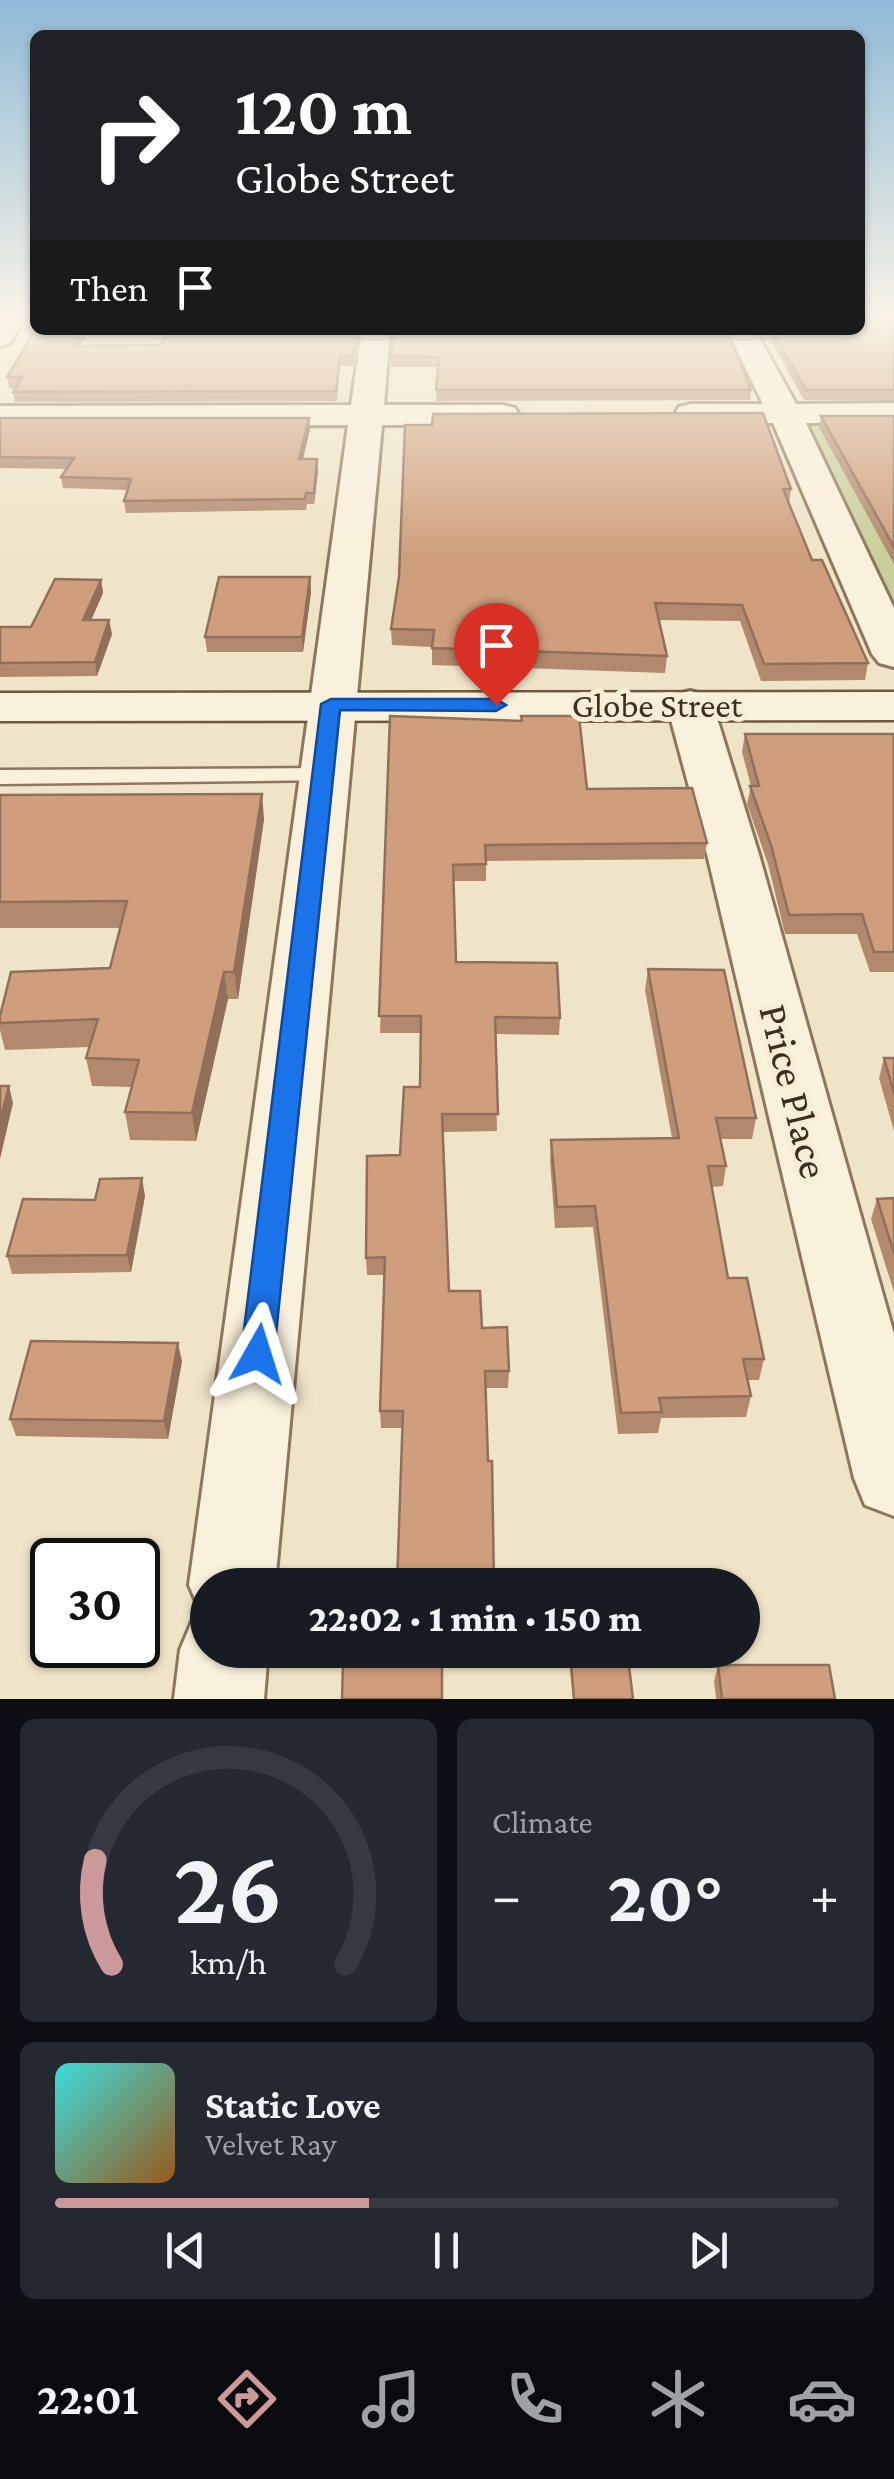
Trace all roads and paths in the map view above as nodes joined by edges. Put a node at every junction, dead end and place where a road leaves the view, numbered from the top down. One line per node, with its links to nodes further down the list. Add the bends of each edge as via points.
1 (369, 397): 8 (street)
2 (776, 397): 5 (street)
3 (894, 413): 5 (street)
4 (666, 414): 5 (street)
5 (785, 414): 9 (street)
6 (526, 415): 8 (street)
7 (0, 416): 8 (street)
8 (367, 416): 10 (street)
9 (894, 654)
10 (331, 704): 11 (main road, Globe Street); 13 (main road, Globe Street); 14 (street)
11 (690, 705): 12 (main road, Globe Street); 16 (street, Price Place)
12 (894, 706)
13 (0, 707)
14 (323, 774): 15 (lane); 17 (street)
15 (0, 777)
16 (894, 1478)
17 (234, 1568)
18 (222, 1668): 19 (street)
19 (219, 1699)

